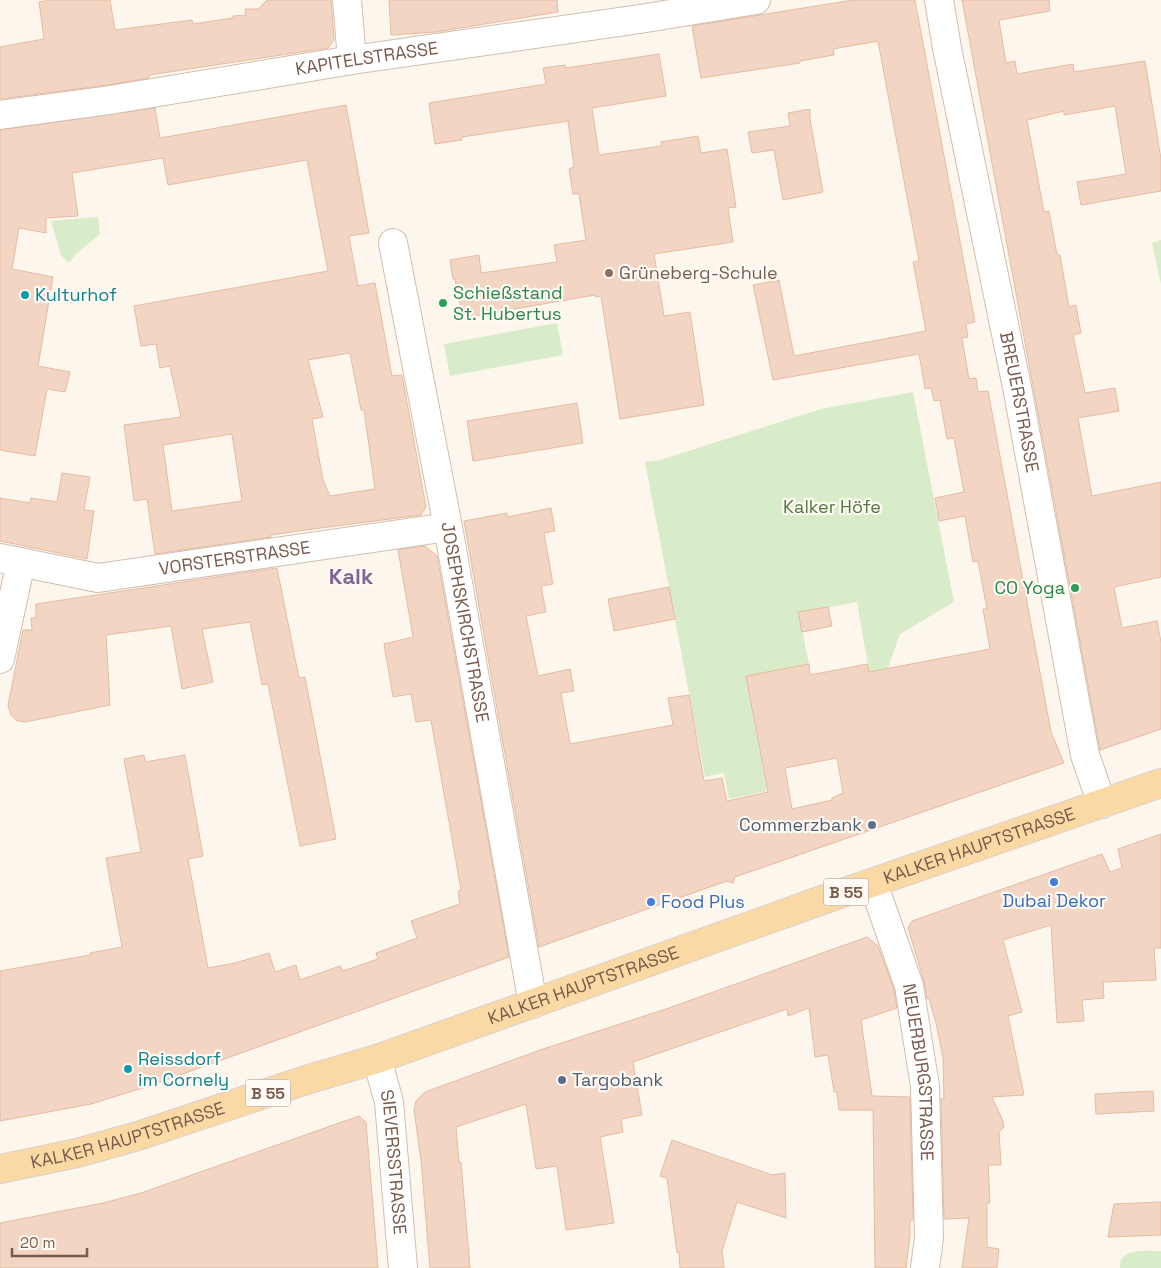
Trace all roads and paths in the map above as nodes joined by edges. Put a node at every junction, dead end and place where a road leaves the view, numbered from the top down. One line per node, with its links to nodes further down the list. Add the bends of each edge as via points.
1 (347, 0): 4 (street)
2 (939, 0): 11 (street, BREUERSTRASSE, via 1017,387 1085,755)
3 (741, 1): 4 (street, KAPITELSTRASSE, via 640,19)
4 (352, 60): 5 (street, KAPITELSTRASSE)
5 (0, 115)
6 (393, 243): 7 (street, JOSEPHSKIRCHSTRASSE)
7 (448, 527): 8 (street, VORSTERSTRASSE, via 98,578); 13 (street, JOSEPHSKIRCHSTRASSE)
8 (10, 560): 9 (street, VORSTERSTRASSE)
9 (0, 659)
10 (1161, 783): 11 (main road, KALKER HAUPTSTRASSE / B 55)
11 (1102, 804): 12 (main road, KALKER HAUPTSTRASSE / B 55)
12 (873, 883): 13 (main road, KALKER HAUPTSTRASSE / B 55); 17 (street, NEUERBURGSTRASSE, via 909,986 925,1086 929,1238)
13 (533, 1004): 14 (main road, KALKER HAUPTSTRASSE / B 55)
14 (377, 1059): 15 (main road, KALKER HAUPTSTRASSE / B 55, via 138,1136); 16 (street, SIEVERSSTRASSE, via 389,1102)
15 (0, 1169)
16 (403, 1268)
17 (925, 1268)

